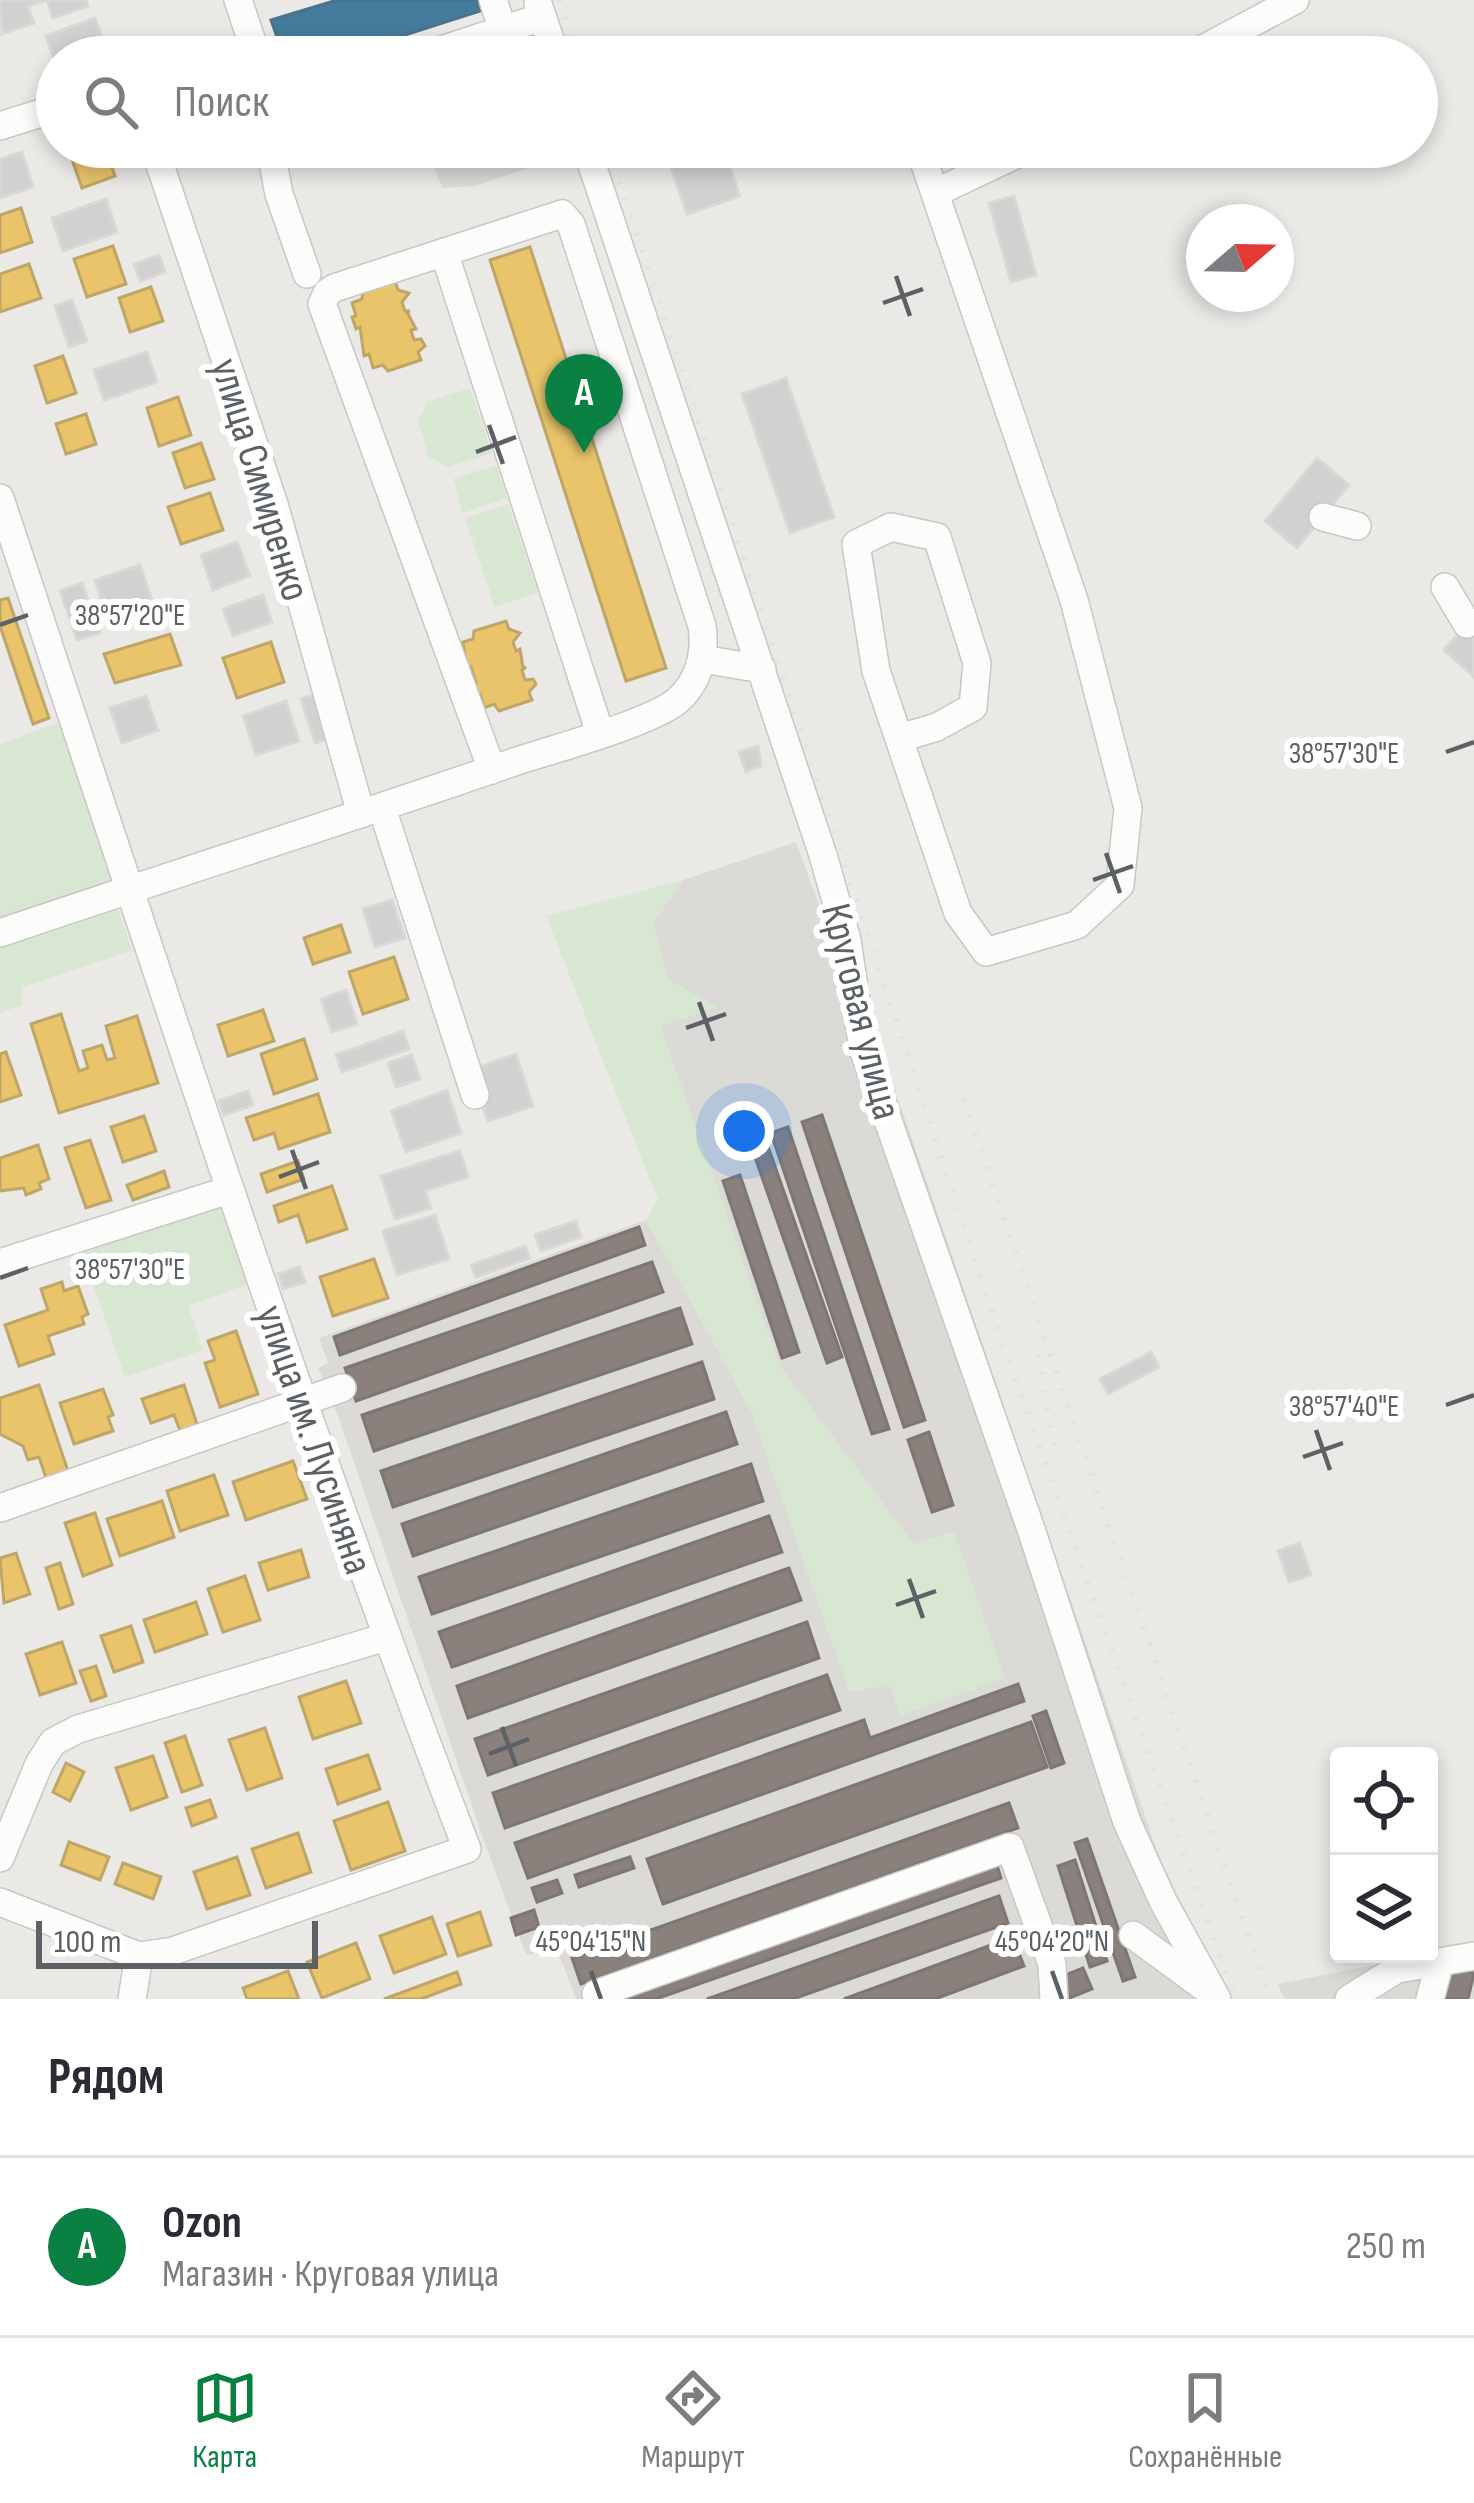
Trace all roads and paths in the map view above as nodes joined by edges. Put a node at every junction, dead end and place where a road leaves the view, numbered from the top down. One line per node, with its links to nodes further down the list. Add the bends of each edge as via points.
1 (238, 0): 6 (street)
2 (493, 0): 5 (street)
3 (1295, 0): 8 (street)
4 (540, 8): 5 (street)
5 (502, 30): 7 (street)
6 (250, 36)
7 (484, 36)
8 (1227, 36)
9 (36, 115): 10 (street)
10 (0, 126)
11 (161, 168): 29 (street, улица Симиренко)
12 (274, 168): 18 (street)
13 (593, 168): 25 (street, Круговая улица)
14 (927, 168): 16 (street)
15 (987, 168): 16 (street)
16 (937, 192): 27 (street, via 1074,600 1128,808 1120,885 1078,925 986,952 958,913)
17 (444, 252): 24 (street, via 568,218 702,626); 26 (street); 28 (street, via 334,288 322,304)
18 (308, 274)
19 (0, 498): 30 (street, улица им. Лусиняна)
20 (1323, 517): 21 (street)
21 (1357, 526)
22 (1445, 587): 23 (street)
23 (1467, 625)
24 (702, 659): 25 (street); 26 (street, via 675,702)
25 (762, 669): 48 (street, Круговая улица, via 847,940 862,1049 1127,1822)
26 (600, 733): 28 (street)
27 (899, 738): 27 (street, via 876,670 856,544 891,527 937,538 977,663 973,707)
28 (492, 770): 29 (street)
29 (371, 811): 30 (street); 32 (street, улица Симиренко)
30 (130, 889): 31 (street); 33 (street, улица им. Лусиняна)
31 (0, 933)
32 (475, 1095)
33 (229, 1190): 34 (street); 36 (street, улица им. Лусиняна)
34 (0, 1263)
35 (342, 1388): 36 (street)
36 (304, 1404): 37 (street); 38 (street, улица им. Лусиняна)
37 (0, 1508)
38 (386, 1637): 39 (street, via 53,1742); 42 (street, улица им. Лусиняна, via 467,1849)
39 (0, 1858)
40 (0, 1902): 42 (street)
41 (1133, 1935): 48 (street)
42 (140, 1956): 46 (street)
43 (1474, 1956): 44 (street)
44 (1440, 1962): 49 (street, via 1397,1969); 50 (street)
45 (596, 1994): 47 (street, via 1010,1846 1052,1964)
46 (132, 1999)
47 (1054, 1999)
48 (1216, 1999)
49 (1349, 1999)
50 (1430, 1999)

